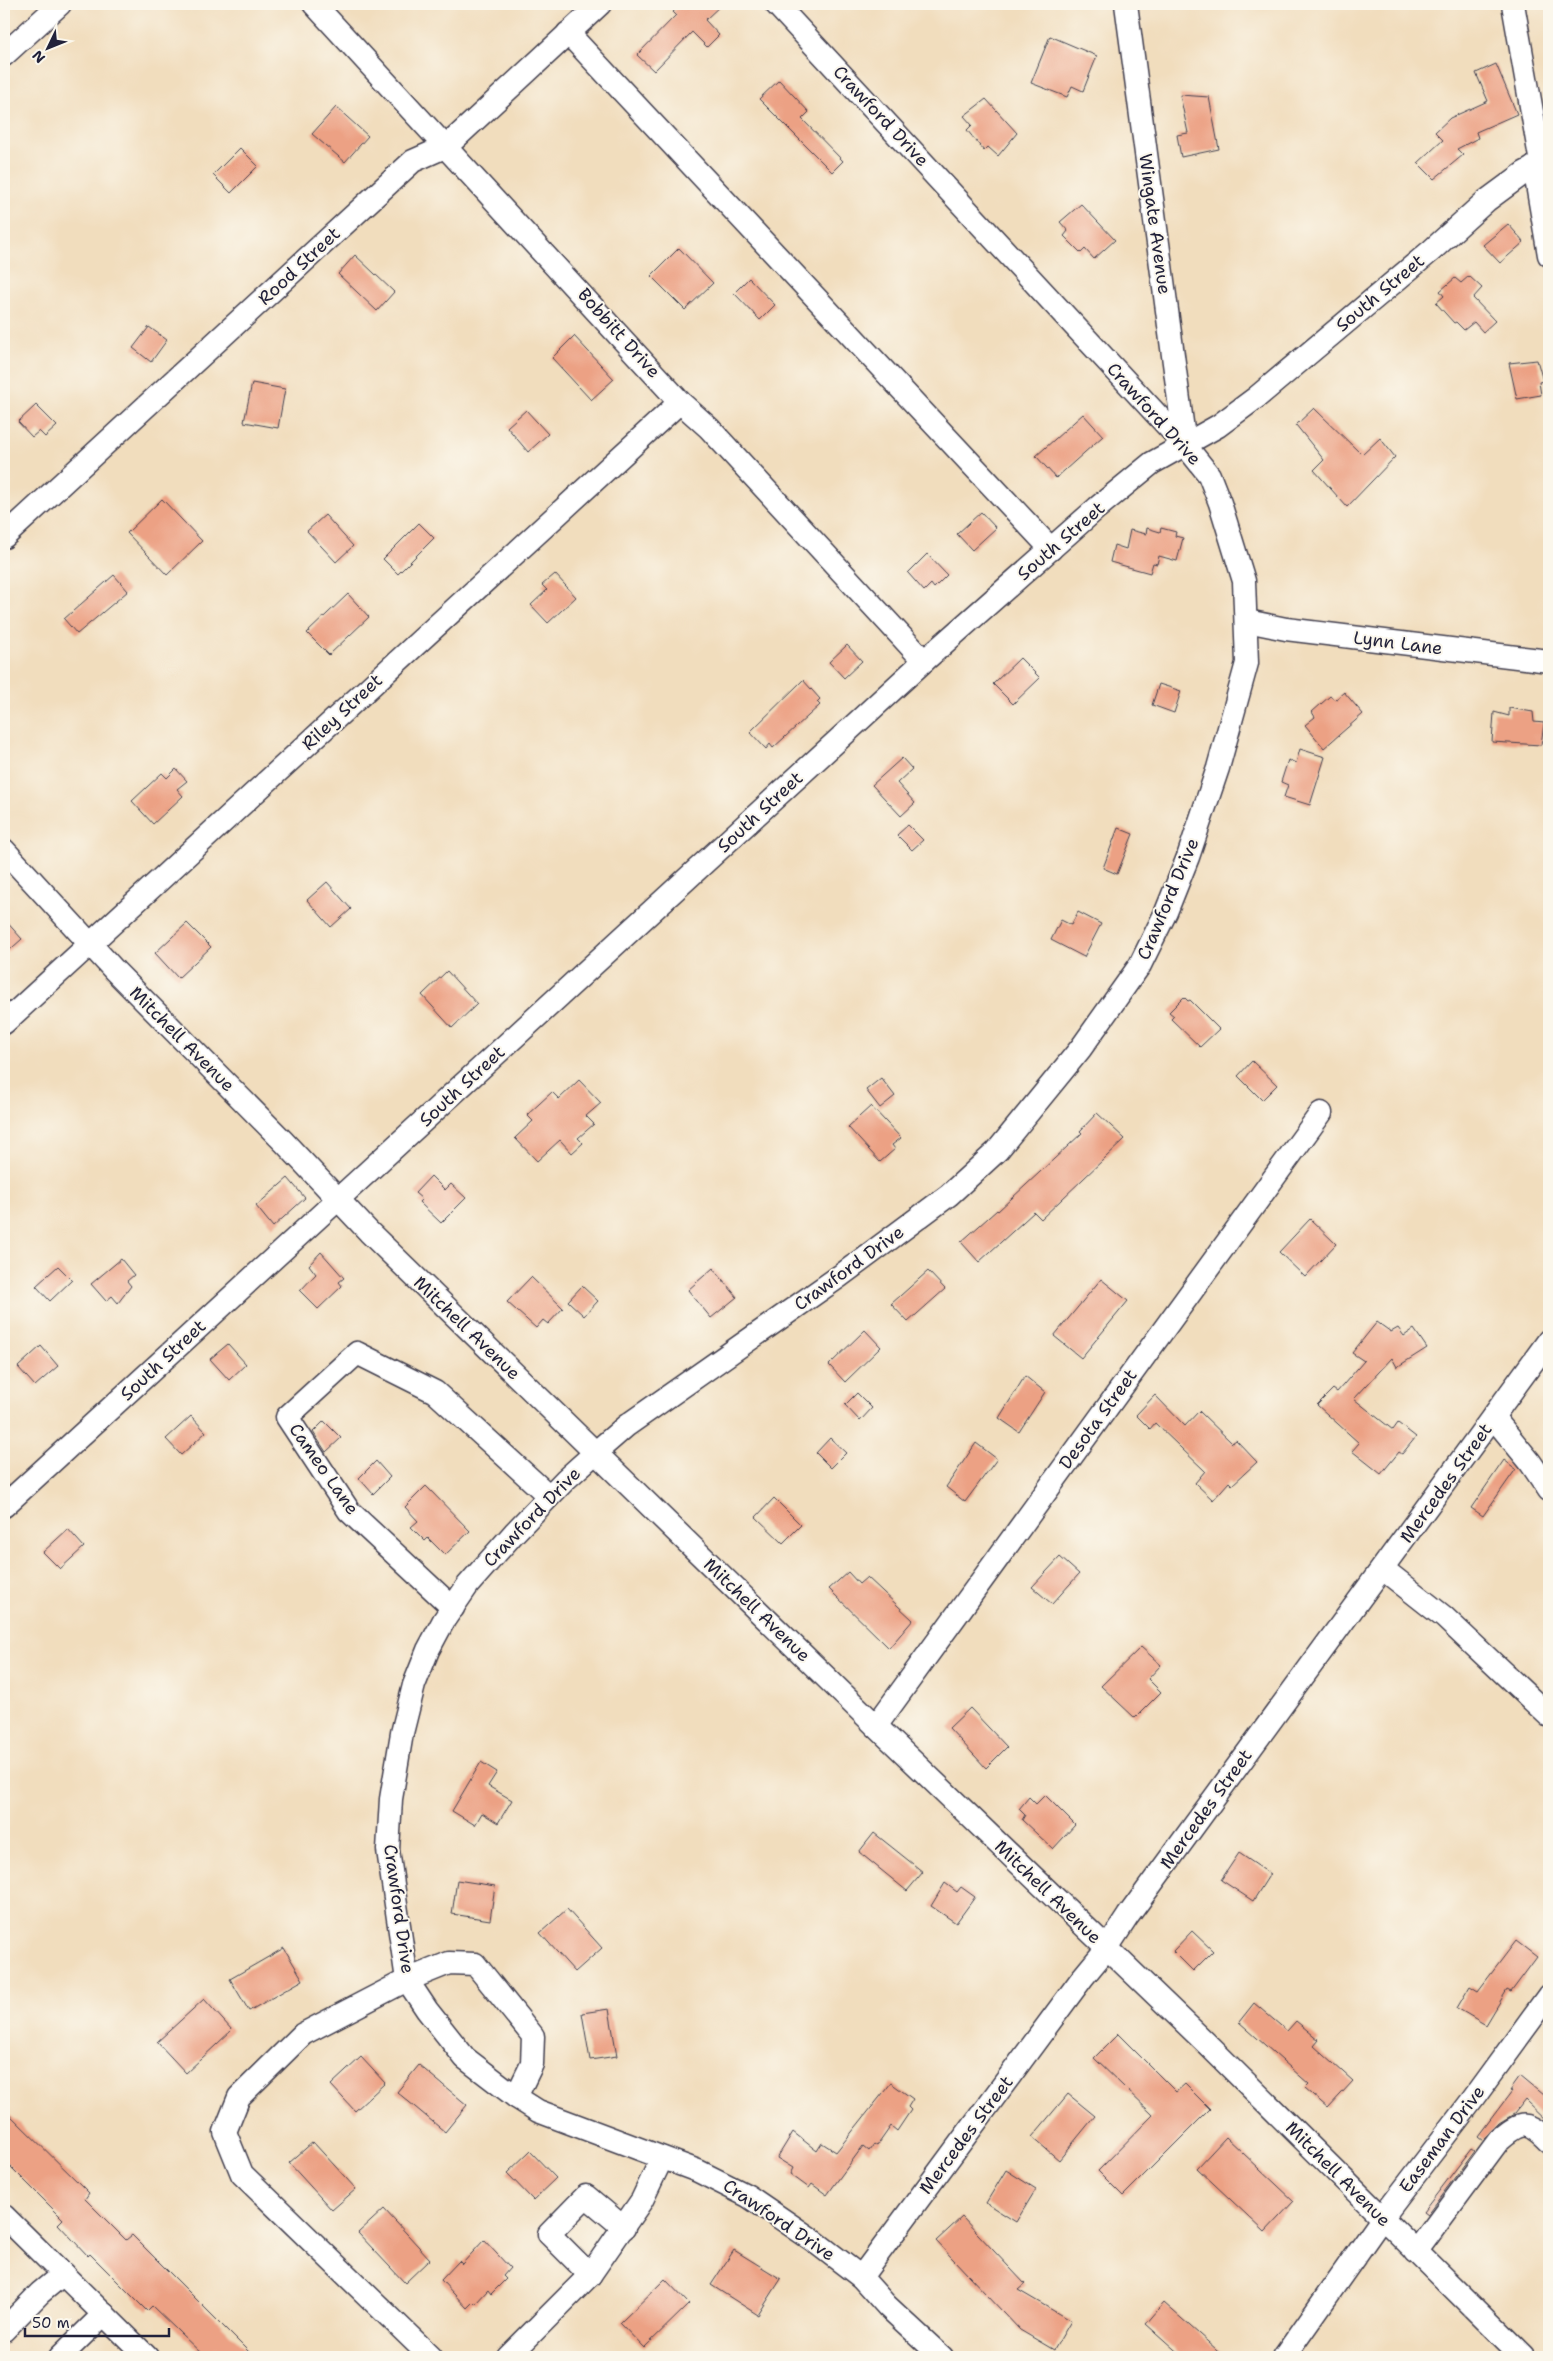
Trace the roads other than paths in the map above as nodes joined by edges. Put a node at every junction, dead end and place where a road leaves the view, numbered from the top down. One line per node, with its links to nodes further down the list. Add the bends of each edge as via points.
1 (60, 4): 8 (street)
2 (314, 4): 9 (street, Bobbitt Drive)
3 (600, 4): 7 (street, Rood Street)
4 (776, 4): 13 (street, Crawford Drive)
5 (1126, 4): 13 (street, Wingate Avenue)
6 (1513, 4): 10 (street)
7 (568, 33): 9 (street, Rood Street); 15 (street)
8 (4, 55)
9 (447, 146): 12 (street, Bobbitt Drive); 14 (street, Rood Street, via 412,161)
10 (1541, 163): 11 (street); 13 (street, South Street, via 1486,201 1257,398)
11 (1549, 255)
12 (680, 402): 17 (street, Bobbitt Drive, via 715,435); 20 (street, Riley Street)
13 (1185, 445): 15 (street, South Street, via 1152,464); 16 (street, Crawford Drive, via 1209,476 1220,503 1244,581)
14 (4, 537)
15 (1051, 549): 17 (street, South Street)
16 (1247, 621): 18 (street, Lynn Lane, via 1286,629); 26 (street, Crawford Drive, via 1247,664 1218,768 1188,857 1140,965 1081,1048 1014,1132 949,1195 832,1282 626,1426)
17 (924, 661): 23 (street, South Street)
18 (1549, 661)
19 (4, 850): 20 (street, Mitchell Avenue)
20 (91, 943): 21 (street, Riley Street); 23 (street, Mitchell Avenue, via 146,1004)
21 (4, 1023)
22 (1322, 1113): 33 (street, Desota Street)
23 (338, 1200): 26 (street, Mitchell Avenue); 29 (street, South Street)
24 (1549, 1340): 25 (street, Mercedes Street)
25 (1493, 1417): 27 (street); 30 (street, Mercedes Street)
26 (595, 1453): 28 (street, Crawford Drive); 33 (street, Mitchell Avenue)
27 (1549, 1490)
28 (550, 1496): 31 (street, Crawford Drive, via 468,1585); 31 (street, Cameo Lane, via 434,1392 357,1353 287,1417 349,1511)
29 (4, 1506)
30 (1383, 1569): 32 (street, via 1444,1617); 34 (street, Mercedes Street)
31 (453, 1608): 35 (street, Crawford Drive, via 428,1650 414,1685 391,1799 388,1850)
32 (1549, 1716)
33 (876, 1726): 34 (street, Mitchell Avenue)
34 (1107, 1948): 41 (street, Mitchell Avenue); 46 (street, Mercedes Street)
35 (407, 1980): 37 (street, Crawford Drive, via 465,2058); 37 (street, via 449,1963 475,1964 533,2036 532,2064); 51 (street, via 303,2034 239,2097 226,2132 242,2174)
36 (1549, 1995): 41 (street, Easeman Drive)
37 (516, 2097): 39 (street, Crawford Drive, via 559,2120)
38 (1549, 2142): 43 (street, via 1534,2127 1524,2124 1514,2127 1500,2140)
39 (662, 2158): 42 (street); 46 (street, Crawford Drive, via 706,2174 748,2196)
40 (4, 2216): 44 (street)
41 (1382, 2218): 43 (street, Mitchell Avenue); 54 (street, Easeman Drive)
42 (624, 2228): 45 (street); 45 (street, via 586,2196 549,2234)
43 (1416, 2252): 55 (street, Mitchell Avenue)
44 (63, 2274): 47 (street); 48 (street)
45 (590, 2275): 52 (street)
46 (861, 2277): 53 (street, Crawford Drive)
47 (104, 2314): 49 (street); 50 (street)
48 (4, 2330)
49 (60, 2357)
50 (147, 2357)
51 (430, 2357)
52 (508, 2357)
53 (942, 2357)
54 (1284, 2357)
55 (1523, 2357)

